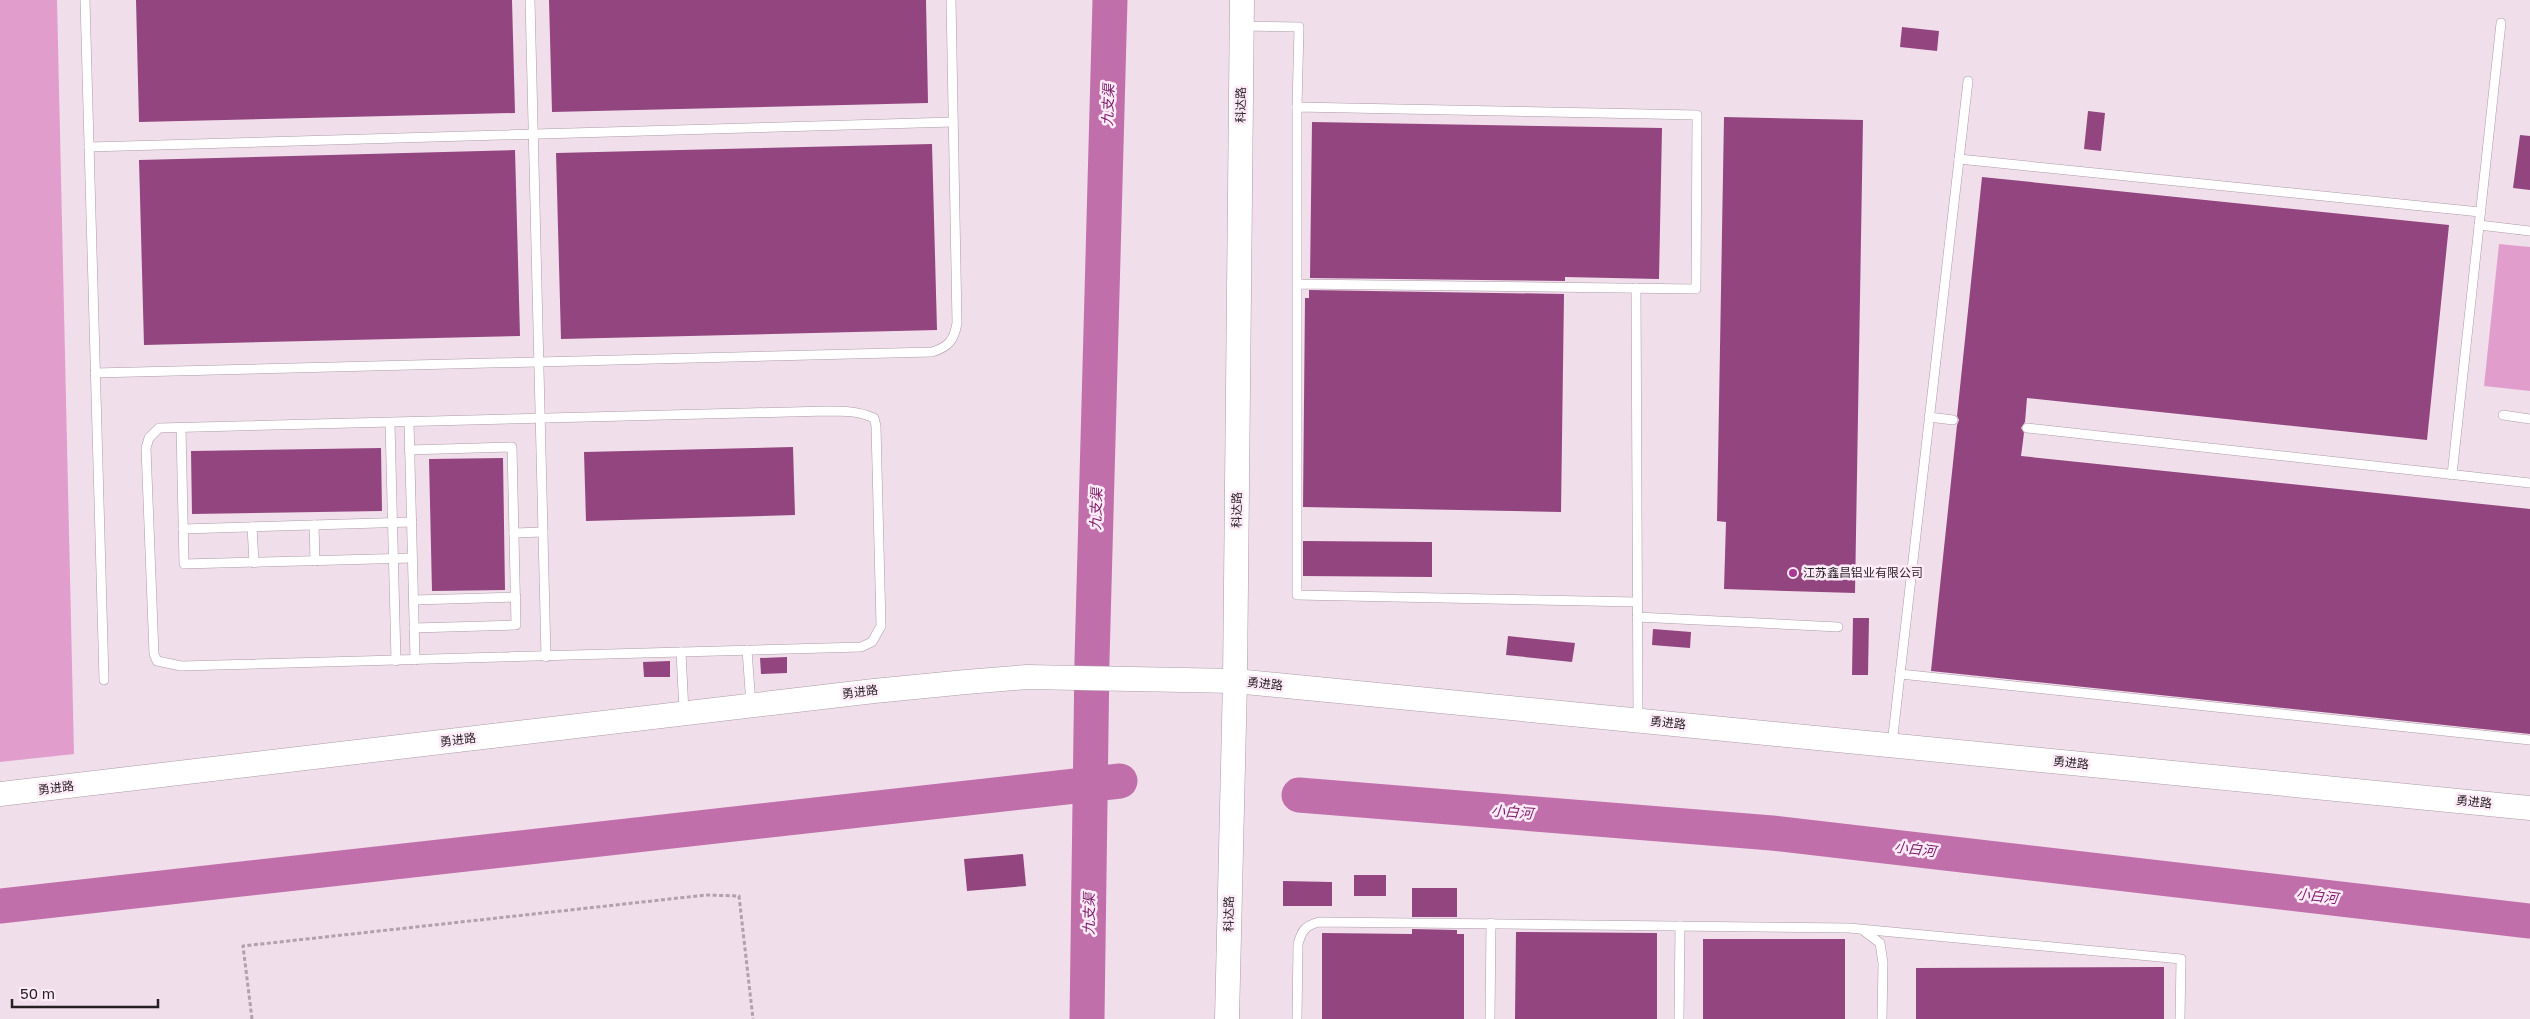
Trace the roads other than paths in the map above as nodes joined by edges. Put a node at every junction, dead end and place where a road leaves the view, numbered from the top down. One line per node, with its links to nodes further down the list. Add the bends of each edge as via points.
1 (85, 0): 11 (lane)
2 (530, 0): 10 (lane)
3 (951, 0): 9 (lane)
4 (1242, 0): 6 (street, 科达路)
5 (2501, 23): 13 (lane)
6 (1242, 26): 8 (lane, via 1299,27); 56 (street, 科达路)
7 (1968, 81): 12 (lane)
8 (1297, 107): 16 (lane); 17 (lane, via 1697,115 1696,289)
9 (953, 122): 10 (lane); 18 (lane, via 957,323 955,338 945,348 932,352)
10 (533, 134): 11 (lane); 18 (lane)
11 (89, 147): 19 (lane)
12 (1959, 160): 13 (lane); 22 (lane)
13 (2480, 212): 14 (lane)
14 (2478, 225): 15 (lane); 30 (lane)
15 (2530, 231)
16 (1297, 284): 17 (lane); 45 (lane, via 1297,595)
17 (1636, 288): 45 (lane)
18 (538, 362): 19 (lane); 21 (lane)
19 (95, 373): 55 (lane)
20 (2503, 415): 23 (lane)
21 (540, 418): 26 (lane); 37 (lane); 49 (lane, via 852,411 874,418 882,616 877,636 861,647)
22 (1929, 418): 24 (lane); 54 (lane)
23 (2530, 418)
24 (1953, 420)
25 (390, 422): 26 (lane); 27 (lane); 33 (lane)
26 (409, 422): 29 (lane)
27 (181, 428): 36 (lane); 53 (lane, via 159,428 149,438 146,448 152,643 157,661 181,666)
28 (2027, 428): 30 (lane)
29 (410, 450): 32 (lane); 38 (lane, via 512,447)
30 (2452, 475): 31 (lane)
31 (2530, 483)
32 (412, 522): 33 (lane); 39 (lane)
33 (393, 523): 34 (lane); 40 (lane)
34 (314, 525): 35 (lane); 41 (lane)
35 (252, 527): 36 (lane); 42 (lane)
36 (184, 529): 42 (lane, via 184,564)
37 (543, 532): 38 (lane); 51 (lane)
38 (514, 533): 43 (lane)
39 (412, 558): 40 (lane); 44 (lane)
40 (394, 559): 41 (lane); 53 (lane)
41 (315, 561): 42 (lane)
42 (254, 563)
43 (516, 597): 44 (lane); 48 (lane, via 516,625)
44 (414, 600): 48 (lane)
45 (1637, 602): 46 (lane)
46 (1637, 617): 47 (lane); 59 (lane)
47 (1838, 627)
48 (414, 628): 52 (lane)
49 (747, 650): 50 (lane); 57 (lane)
50 (681, 652): 51 (lane); 58 (lane)
51 (546, 657): 52 (lane)
52 (415, 660): 53 (lane)
53 (396, 661)
54 (1900, 674): 60 (lane); 61 (lane)
55 (104, 680)
56 (1235, 681): 57 (street, 勇进路, via 1027,677); 59 (street, 勇进路); 67 (street, 科达路)
57 (751, 705): 58 (street, 勇进路)
58 (684, 713): 62 (street, 勇进路)
59 (1638, 720): 61 (street, 勇进路)
60 (2530, 740)
61 (1892, 745): 63 (street, 勇进路)
62 (0, 794)
63 (2530, 808)
64 (1491, 924): 65 (lane); 68 (lane, via 1319,922 1307,926 1301,932 1298,944); 69 (lane)
65 (1680, 926): 66 (lane, via 1848,928); 70 (lane)
66 (1864, 931): 71 (lane, via 1880,943); 72 (lane, via 2181,959)
67 (1227, 1019)
68 (1297, 1019)
69 (1490, 1019)
70 (1679, 1019)
71 (1882, 1019)
72 (2180, 1019)

